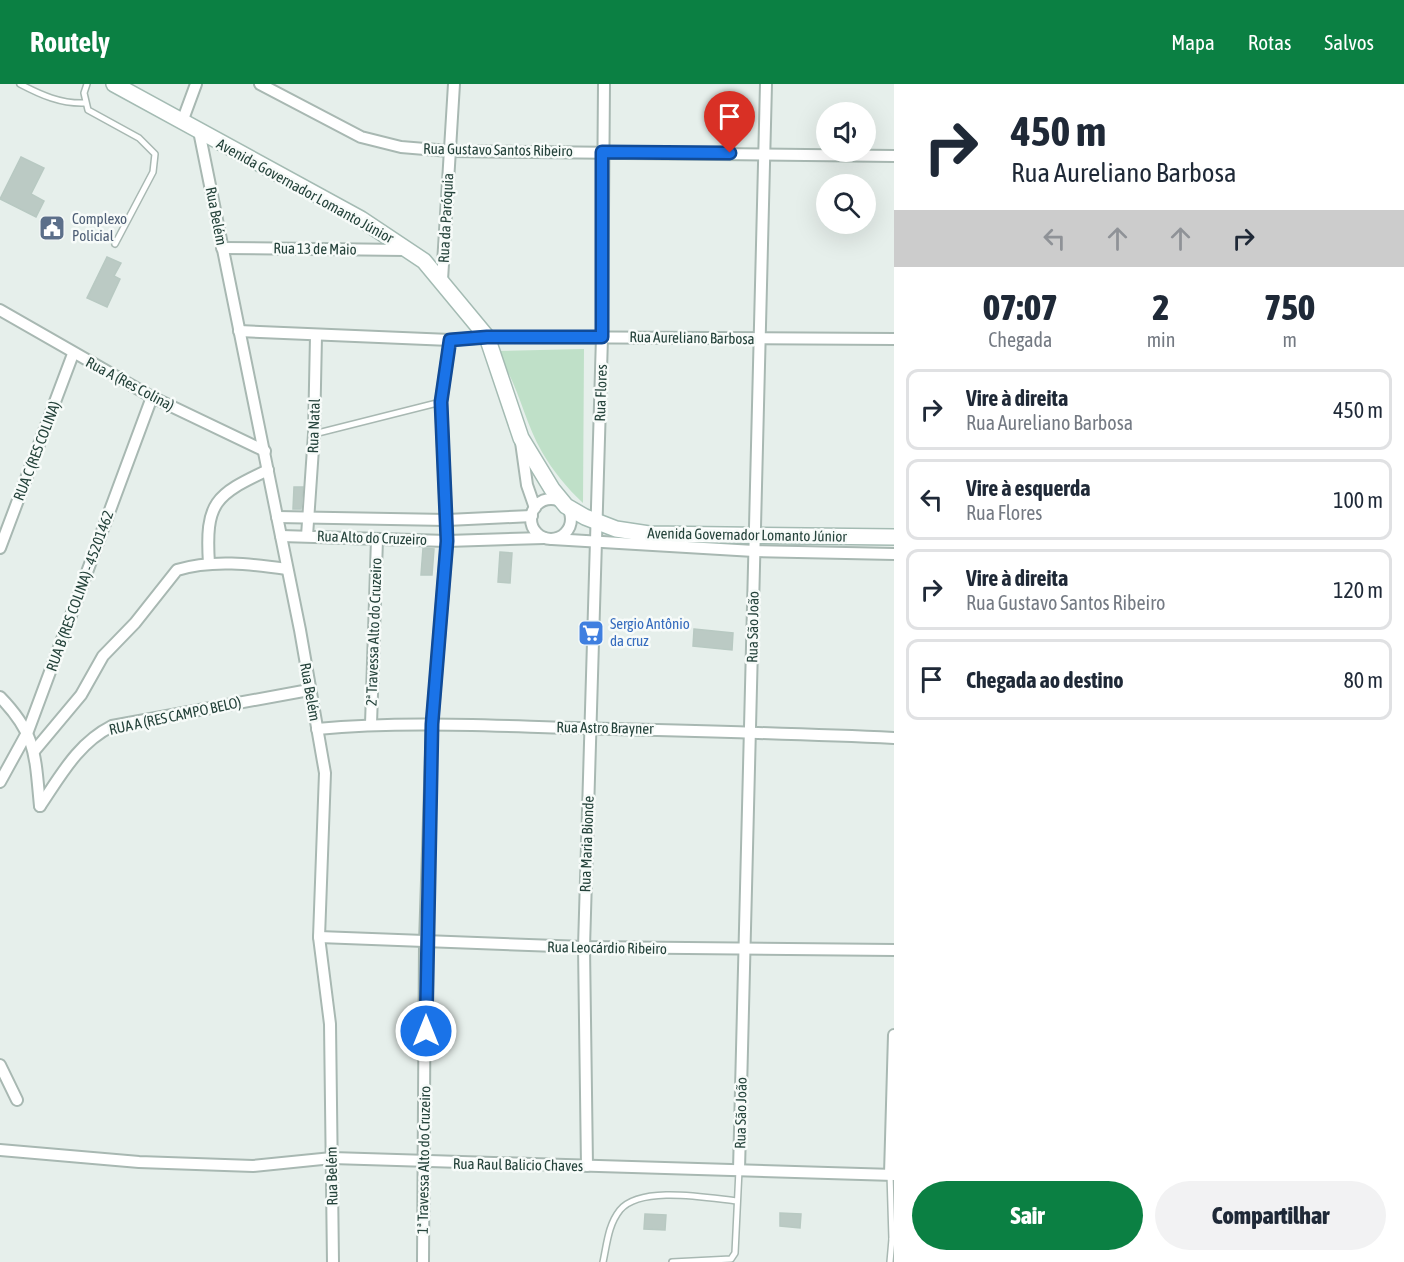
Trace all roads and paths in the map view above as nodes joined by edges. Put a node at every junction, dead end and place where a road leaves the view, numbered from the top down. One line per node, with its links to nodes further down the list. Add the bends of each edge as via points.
1 (20, 84): 9 (lane, via 41,96)
2 (87, 84): 9 (lane)
3 (114, 84): 10 (main road, Avenida Governador Lomanto Júnior)
4 (196, 84): 10 (street)
5 (260, 84): 12 (street, Rua Gustavo Santos Ribeiro, via 361,137 401,147)
6 (454, 84): 12 (street, Rua da Paróquia)
7 (604, 84): 13 (street, Rua Flores)
8 (766, 84): 14 (street, Rua São João)
9 (85, 103): 16 (lane, via 88,110 139,138 155,154 153,172)
10 (182, 122): 11 (main road, Avenida Governador Lomanto Júnior)
11 (199, 131): 17 (street, Rua Belém); 18 (main road, Avenida Governador Lomanto Júnior, via 361,219)
12 (449, 151): 13 (street, Rua Gustavo Santos Ribeiro); 19 (street, Rua da Paróquia)
13 (602, 152): 14 (street, Rua Gustavo Santos Ribeiro); 24 (street, Rua Flores)
14 (764, 153): 15 (street, Rua Gustavo Santos Ribeiro); 25 (street, Rua São João)
15 (894, 156)
16 (115, 244)
17 (222, 248): 18 (street, Rua 13 de Maio); 21 (street, Rua Belém)
18 (408, 250): 19 (main road, Avenida Governador Lomanto Júnior)
19 (442, 280): 23 (main road, Avenida Governador Lomanto Júnior)
20 (0, 310): 28 (street, Rua A (Res Colina))
21 (239, 331): 22 (street, Rua Aureliano Barbosa); 33 (street, Rua Belém)
22 (316, 336): 27 (street, Rua Aureliano Barbosa); 31 (street, Rua Natal)
23 (487, 337): 24 (street, Rua Aureliano Barbosa); 27 (street, Rua Aureliano Barbosa); 32 (main road, Avenida Governador Lomanto Júnior)
24 (602, 337): 25 (street, Rua Aureliano Barbosa); 40 (street, Rua Flores)
25 (759, 339): 26 (street, Rua Aureliano Barbosa); 41 (street, Rua São João)
26 (894, 339)
27 (450, 340): 30 (street, 1ª Travessa Alto do Cruzeiro)
28 (73, 354): 29 (street, Rua A (Res Colina)); 49 (street, RUA C (RES COLINA))
29 (152, 397): 33 (street, Rua A (Res Colina)); 60 (street, RUA B (RES COLINA) - 45201462)
30 (441, 402): 31 (lane); 39 (street, 1ª Travessa Alto do Cruzeiro)
31 (314, 434): 38 (street, Rua Natal)
32 (521, 438): 35 (main road, Avenida Governador Lomanto Júnior); 36 (street)
33 (265, 451): 34 (street, Rua Belém)
34 (268, 470): 37 (street, Rua Belém); 52 (street, via 231,487 209,516)
35 (566, 506): 36 (street, via 550,499); 40 (main road, Avenida Governador Lomanto Júnior); 45 (street, via 570,526 560,537)
36 (533, 512): 39 (street, Rua Alto do Cruzeiro); 45 (street, via 533,527)
37 (277, 516): 38 (street, Rua Alto do Cruzeiro); 42 (street, Rua Belém)
38 (309, 516): 39 (street, Rua Alto do Cruzeiro); 43 (street)
39 (447, 520): 47 (street, 1ª Travessa Alto do Cruzeiro)
40 (597, 521): 41 (main road, Avenida Governador Lomanto Júnior, via 616,529 649,534); 48 (street, Rua Maria Bionde)
41 (755, 535): 44 (main road, Avenida Governador Lomanto Júnior); 50 (street, Rua São João)
42 (281, 536): 43 (street, Rua Alto do Cruzeiro); 53 (street, Rua Belém)
43 (307, 536): 46 (street, Rua Alto do Cruzeiro)
44 (894, 537)
45 (548, 538): 47 (street, Rua Alto do Cruzeiro); 48 (street, Rua Alto do Cruzeiro)
46 (377, 539): 47 (street, Rua Alto do Cruzeiro); 56 (street, 2ª Travessa Alto do Cruzeiro)
47 (447, 541): 57 (street, 1ª Travessa Alto do Cruzeiro)
48 (596, 542): 50 (street, Rua Alto do Cruzeiro); 59 (street, Rua Maria Bionde)
49 (0, 548)
50 (754, 551): 51 (street, Rua Alto do Cruzeiro); 61 (street, Rua São João)
51 (894, 554)
52 (209, 564): 53 (street); 63 (street, via 177,570 103,656 81,695)
53 (287, 569): 54 (street, Rua Belém)
54 (309, 690): 58 (street, Rua Belém); 63 (street, RUA A (RES CAMPO BELO), via 112,726 94,735 78,750 40,806)
55 (0, 697): 60 (street)
56 (371, 724): 57 (street, Rua Astro Brayner); 58 (street, Rua Astro Brayner)
57 (432, 724): 59 (street, Rua Astro Brayner); 66 (street, 1ª Travessa Alto do Cruzeiro)
58 (317, 729): 65 (street, Rua Belém, via 326,799)
59 (591, 729): 61 (street, Rua Astro Brayner); 67 (street, Rua Maria Bionde)
60 (28, 731): 63 (street); 64 (street, RUA B (RES COLINA) - 45201462)
61 (750, 731): 62 (street, Rua Astro Brayner); 68 (street, Rua São João)
62 (894, 738)
63 (35, 750)
64 (0, 782)
65 (319, 937): 66 (street, Rua Leocárdio Ribeiro); 74 (street, Rua Belém, via 330,1024)
66 (426, 943): 67 (street, Rua Leocárdio Ribeiro); 75 (street, 1ª Travessa Alto do Cruzeiro)
67 (584, 947): 68 (street, Rua Leocárdio Ribeiro); 76 (street, Rua Maria Bionde)
68 (745, 950): 69 (street, Rua Leocárdio Ribeiro); 77 (street, Rua São João)
69 (894, 950)
70 (894, 1035): 78 (street)
71 (0, 1065): 72 (street)
72 (17, 1100)
73 (0, 1150): 74 (street, Rua Raul Balicio Chaves, via 139,1162 253,1166)
74 (332, 1158): 75 (street, Rua Raul Balicio Chaves); 81 (street, Rua Belém)
75 (426, 1162): 76 (street, Rua Raul Balicio Chaves); 82 (street, 1ª Travessa Alto do Cruzeiro)
76 (587, 1166): 77 (street, Rua Raul Balicio Chaves)
77 (739, 1170): 78 (street, Rua Raul Balicio Chaves); 79 (lane)
78 (892, 1174): 80 (lane)
79 (737, 1201): 83 (lane, via 663,1195 637,1198 621,1208 610,1228); 84 (lane, via 735,1253 731,1259)
80 (893, 1239): 85 (lane)
81 (333, 1262)
82 (423, 1262)
83 (603, 1262)
84 (672, 1262)
85 (890, 1262)

